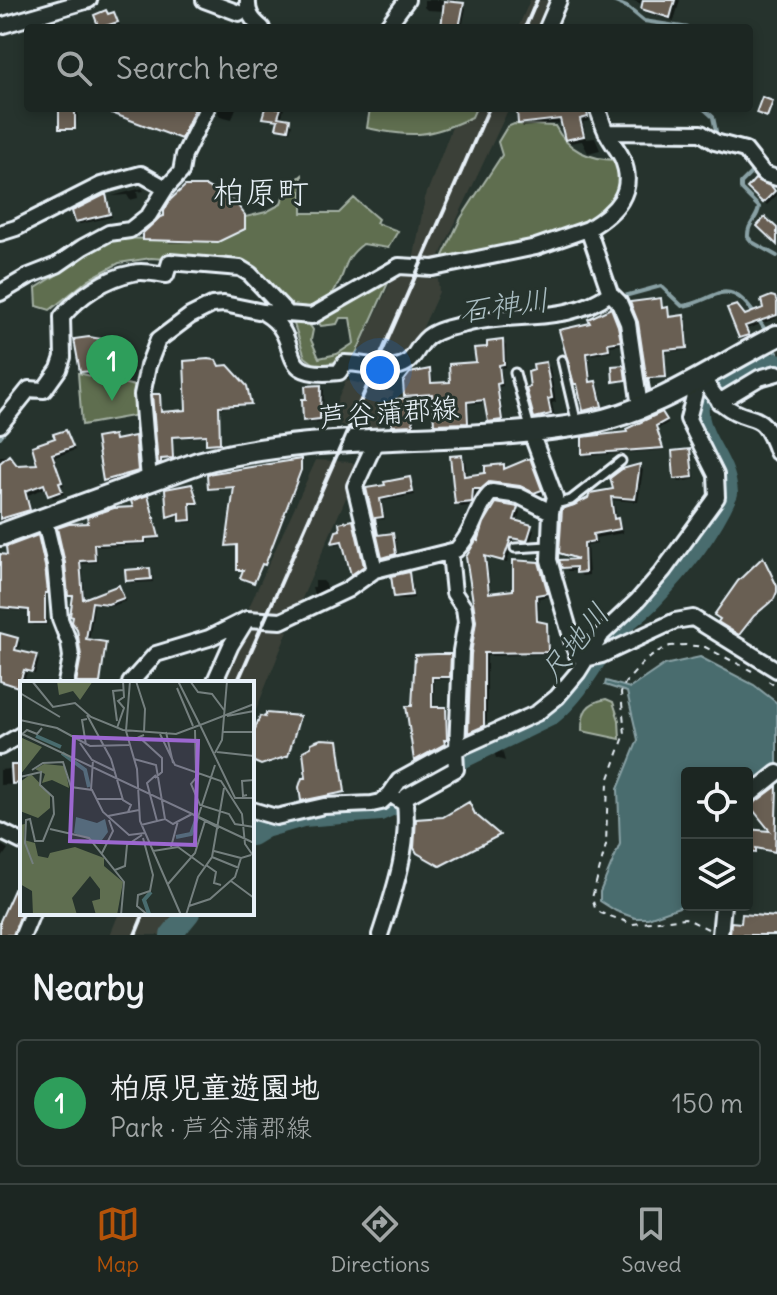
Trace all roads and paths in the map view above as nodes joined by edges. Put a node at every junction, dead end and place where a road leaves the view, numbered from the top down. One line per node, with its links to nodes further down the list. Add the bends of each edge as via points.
1 (89, 0): 9 (street)
2 (204, 0): 5 (street)
3 (407, 0): 7 (street)
4 (559, 0): 8 (street)
5 (241, 10): 6 (street, via 248,9)
6 (257, 24)
7 (389, 24)
8 (549, 24)
9 (0, 26)
10 (205, 112): 14 (street, via 181,172)
11 (598, 112): 12 (street)
12 (606, 132): 13 (street, via 701,133 745,150 764,174); 15 (street, via 625,166 625,193 611,215)
13 (777, 178)
14 (166, 188): 16 (street, via 141,174 101,185); 17 (street, via 149,215 130,230 109,233)
15 (588, 229): 18 (street); 19 (street, via 536,247 433,268 399,266 312,316)
16 (0, 233)
17 (0, 293)
18 (614, 296): 19 (street, via 555,315 505,317 431,334 412,359 393,367 315,374 293,362); 25 (street, via 628,323)
19 (277, 313): 27 (street, via 240,268 135,272 99,286 62,317 59,369 37,389 29,389); 32 (street, via 212,305 158,340 142,395)
20 (777, 336): 24 (main road, 芦谷蒲郡線)
21 (562, 360): 26 (lane)
22 (515, 373): 28 (lane)
23 (777, 373): 24 (street)
24 (710, 390): 25 (main road, 芦谷蒲郡線); 30 (street, via 730,410 763,423); 41 (street, via 688,419 716,475 717,497 663,571 602,634)
25 (640, 407): 26 (main road, 芦谷蒲郡線)
26 (577, 424): 28 (main road, 芦谷蒲郡線)
27 (0, 425)
28 (530, 430): 29 (main road, 芦谷蒲郡線); 33 (street, via 555,497)
29 (376, 441): 32 (main road, 芦谷蒲郡線, via 234,453); 39 (street, via 355,486)
30 (777, 452)
31 (621, 461): 33 (lane)
32 (149, 480): 34 (main road, 芦谷蒲郡線)
33 (553, 508): 36 (street); 38 (street, via 492,492 466,541)
34 (44, 518): 35 (main road, 芦谷蒲郡線); 45 (street, via 60,619 69,642)
35 (0, 535)
36 (548, 546): 37 (lane); 41 (street, via 577,655)
37 (515, 548)
38 (450, 553): 39 (street); 51 (street, via 454,593 466,622)
39 (375, 570): 40 (street, via 347,590 281,621)
40 (247, 619): 46 (street, via 192,645 156,654); 47 (street)
41 (593, 657): 42 (street, via 693,618); 51 (street, via 537,713)
42 (777, 670)
43 (752, 671): 60 (path, via 705,647 670,646 625,683 625,734 608,781 606,845 593,888 595,908 633,924 685,918)
44 (762, 677): 48 (path)
45 (66, 681)
46 (132, 681)
47 (215, 681)
48 (777, 687)
49 (20, 735): 50 (street)
50 (0, 747)
51 (456, 755): 54 (street, via 456,769)
52 (777, 773): 53 (street)
53 (753, 792)
54 (397, 798): 55 (street, via 276,817); 62 (street, via 406,826)
55 (254, 811)
56 (0, 831): 57 (street)
57 (20, 841)
58 (722, 911): 60 (street)
59 (31, 915): 61 (street)
60 (720, 931)
61 (23, 935)
62 (380, 935)

